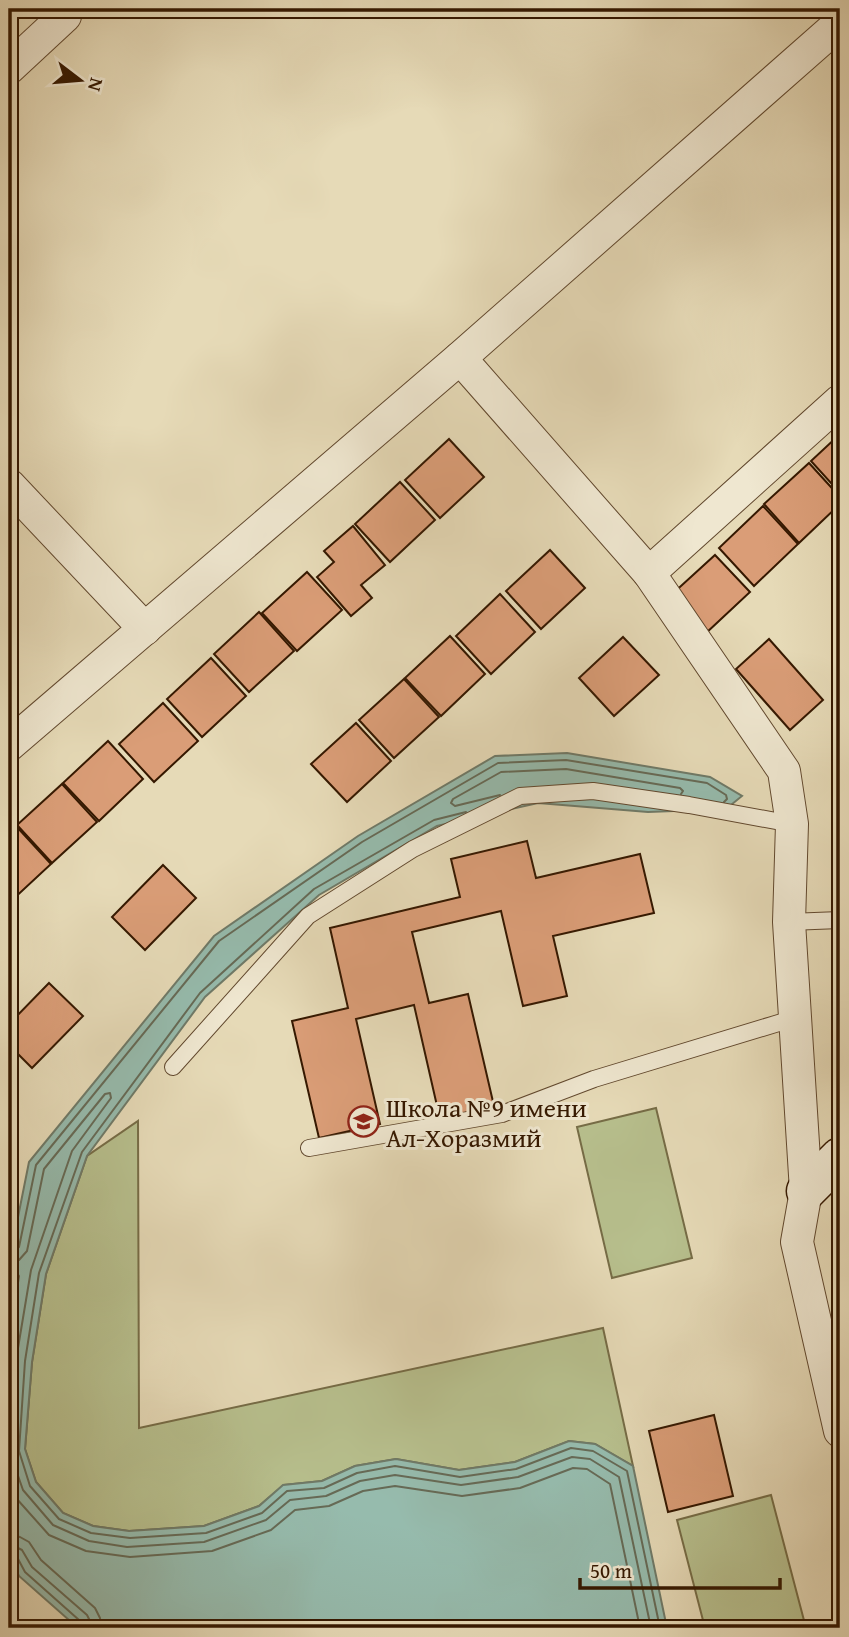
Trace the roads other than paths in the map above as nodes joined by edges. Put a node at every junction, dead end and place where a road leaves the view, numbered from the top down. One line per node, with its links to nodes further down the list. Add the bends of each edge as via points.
1 (65, 16): 3 (street)
2 (840, 23): 4 (street)
3 (9, 68)
4 (460, 358): 7 (street); 8 (street)
5 (840, 401): 7 (street)
6 (9, 485): 8 (street)
7 (649, 573): 10 (street, via 784,771)
8 (145, 629): 9 (street)
9 (9, 745)
10 (792, 824): 12 (street); 14 (lane, via 593,791 520,796 413,849 308,916)
11 (840, 920): 12 (lane)
12 (789, 922): 13 (street)
13 (795, 1018): 15 (lane, via 594,1079 502,1114); 17 (street)
14 (173, 1067)
15 (309, 1148)
16 (840, 1157): 17 (street)
17 (806, 1191): 18 (street, via 797,1242)
18 (840, 1431)

